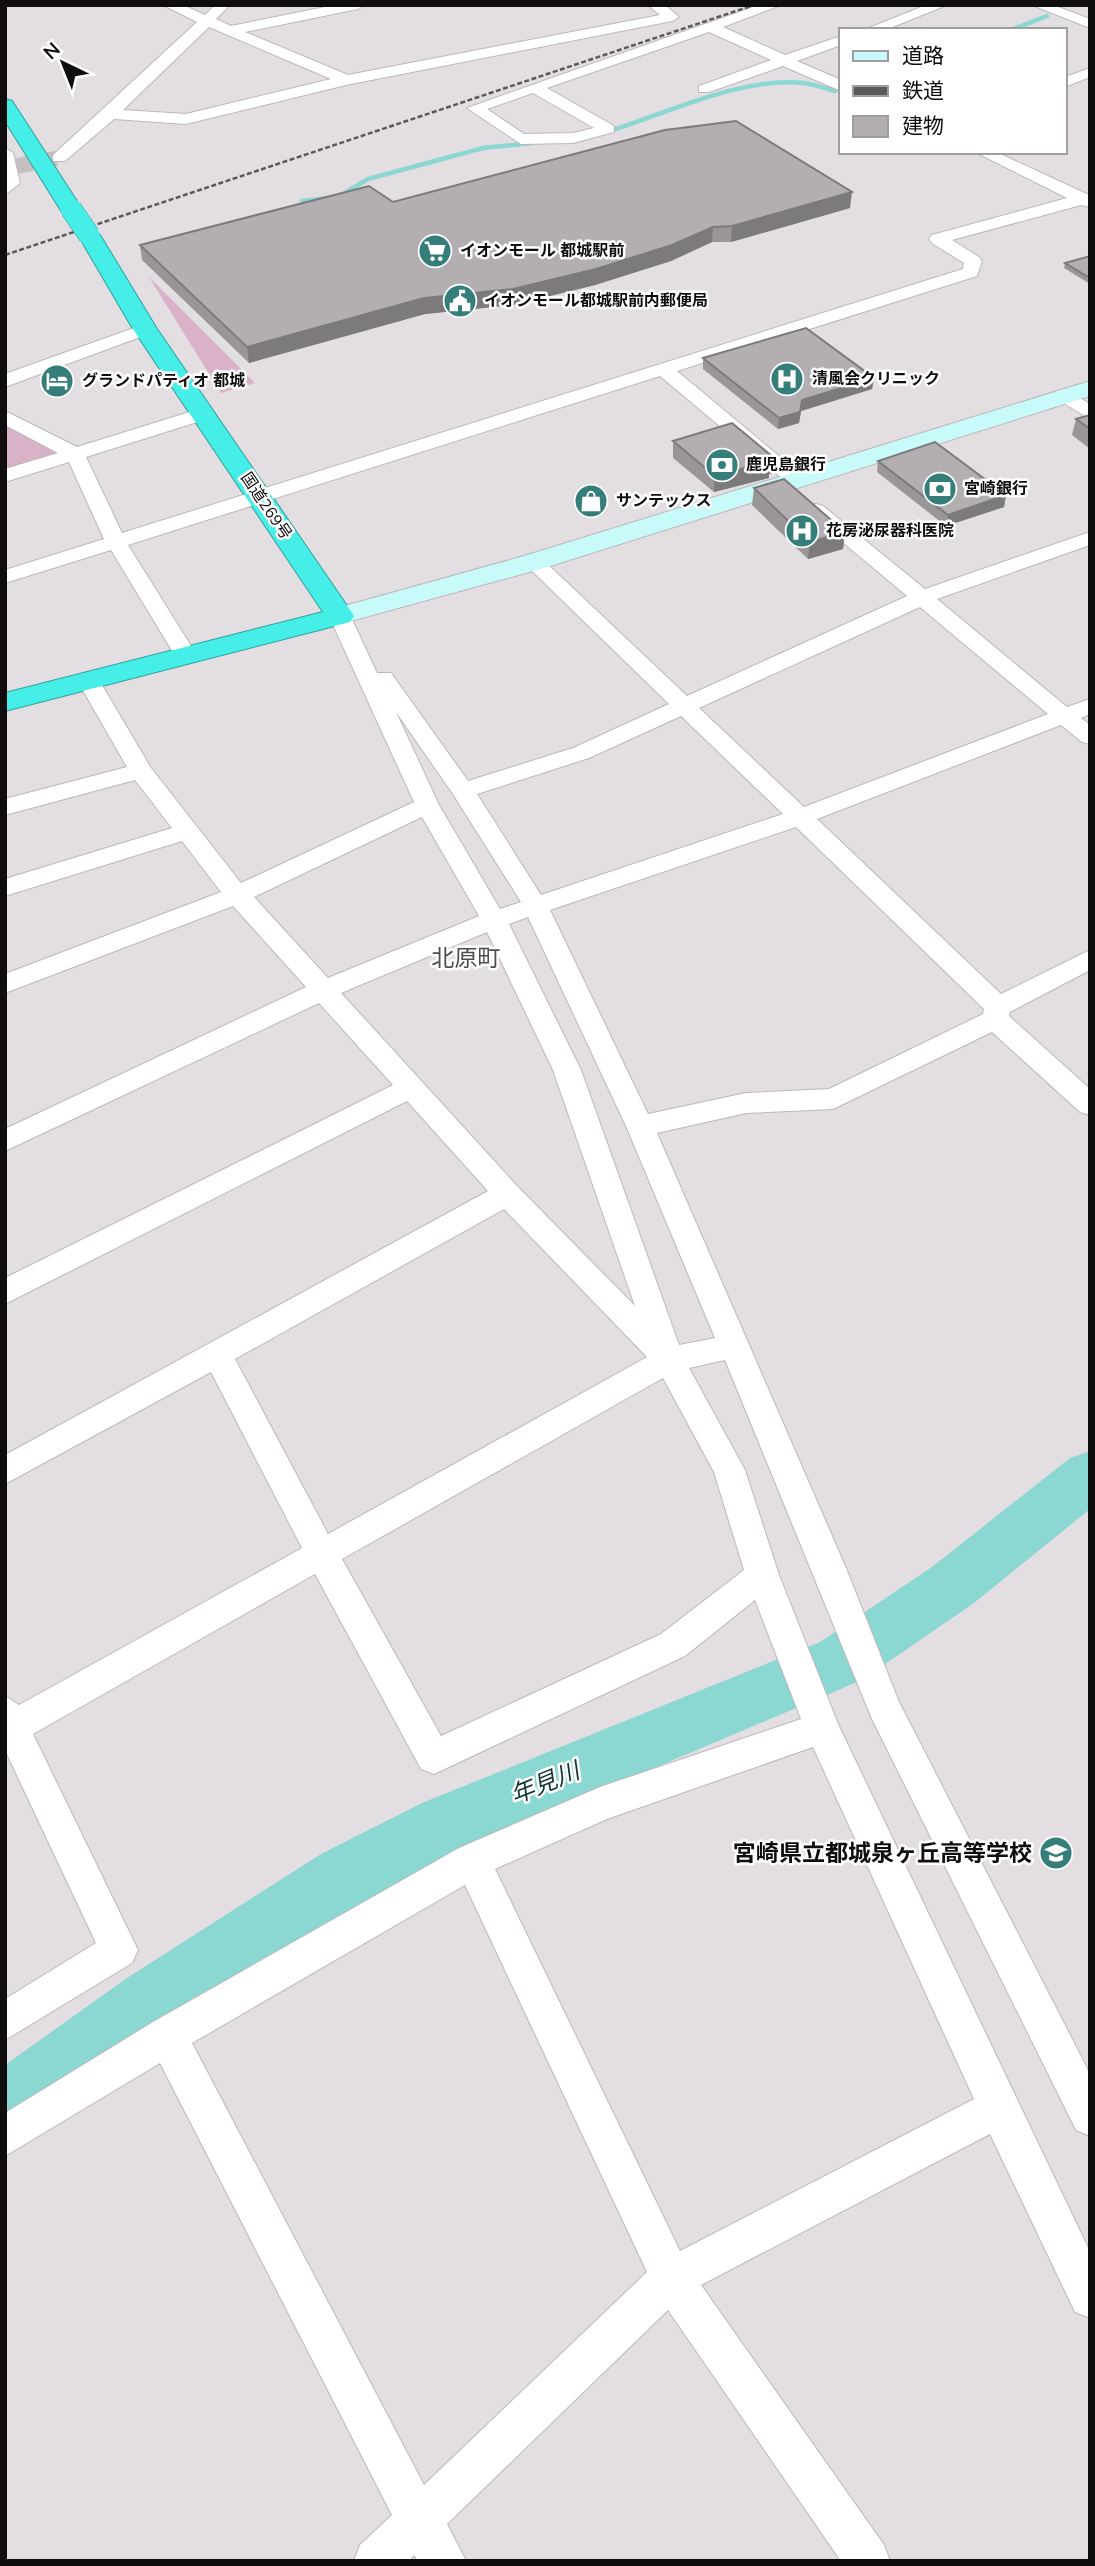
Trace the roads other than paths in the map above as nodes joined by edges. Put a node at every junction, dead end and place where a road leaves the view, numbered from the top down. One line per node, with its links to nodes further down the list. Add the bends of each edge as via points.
1 (170, 5): 8 (street)
2 (223, 5): 8 (street)
3 (358, 5): 12 (street)
4 (655, 5): 16 (street, via 672,17)
5 (774, 5): 10 (street)
6 (940, 5): 11 (street)
7 (1039, 5): 9 (street)
8 (208, 21): 12 (street); 22 (street)
9 (1090, 24)
10 (710, 27): 14 (street); 19 (street)
11 (877, 28)
12 (231, 30): 16 (street)
13 (839, 41): 14 (street)
14 (786, 60): 18 (street); 20 (street)
15 (1090, 72): 17 (street)
16 (346, 80): 22 (street, via 186,119)
17 (1067, 81)
18 (839, 85)
19 (534, 88): 19 (street, via 475,108 521,139 573,138 608,129)
20 (704, 89)
21 (5, 105): 28 (highway, 国道269号, bridge)
22 (110, 114): 24 (street)
23 (987, 154): 27 (street)
24 (59, 158)
25 (11, 162): 26 (street, via 12,183)
26 (5, 190)
27 (1087, 201): 29 (street, via 938,239 973,261 971,272)
28 (145, 329): 30 (street); 34 (highway, 国道269号)
29 (664, 370): 38 (street); 39 (street)
30 (5, 381)
31 (1090, 388): 32 (street)
32 (1064, 395): 33 (street); 38 (street)
33 (1090, 413)
34 (203, 414): 36 (street); 39 (highway, 国道269号)
35 (5, 417): 36 (street)
36 (75, 454): 37 (street); 41 (street)
37 (5, 475)
38 (792, 483): 42 (street); 44 (street)
39 (260, 496): 41 (street); 45 (highway, 国道269号)
40 (1090, 538): 44 (street)
41 (116, 542): 43 (street); 46 (street)
42 (534, 562): 45 (street); 50 (street)
43 (5, 577)
44 (921, 598): 50 (street); 51 (street)
45 (340, 616): 46 (highway); 54 (street); 55 (street)
46 (185, 654): 47 (highway)
47 (88, 680): 48 (highway); 53 (street)
48 (5, 702)
49 (1090, 706): 51 (street)
50 (688, 707): 54 (street, via 581,753); 57 (street)
51 (1063, 716): 52 (street); 57 (street)
52 (1090, 737)
53 (141, 771): 56 (street); 58 (street)
54 (463, 791): 61 (street)
55 (427, 805): 60 (street); 62 (street)
56 (5, 807)
57 (800, 817): 61 (street); 66 (street)
58 (187, 831): 59 (street); 60 (street)
59 (5, 888)
60 (237, 895): 64 (street); 65 (street)
61 (536, 905): 62 (street); 69 (street)
62 (494, 920): 65 (street); 75 (street, via 567,1070)
63 (1090, 959): 66 (street)
64 (5, 984)
65 (321, 991): 67 (street); 70 (street)
66 (996, 1013): 68 (street); 69 (street, via 833,1099 746,1103)
67 (410, 1088): 71 (street); 72 (street)
68 (1090, 1105)
69 (640, 1126): 73 (street)
70 (5, 1141)
71 (507, 1194): 74 (street); 75 (street)
72 (5, 1292)
73 (735, 1346): 75 (street); 85 (street, via 884,1708)
74 (217, 1354): 76 (street); 77 (street)
75 (669, 1360): 77 (street); 78 (street, via 729,1470)
76 (5, 1471)
77 (321, 1553): 78 (street, via 434,1757 673,1644); 79 (street)
78 (764, 1581): 80 (street)
79 (8, 1723): 82 (street, via 119,1950)
80 (822, 1728): 81 (street, via 600,1804); 84 (street)
81 (471, 1861): 83 (street); 87 (street)
82 (5, 2021)
83 (166, 2036): 86 (street); 89 (street)
84 (998, 2108): 87 (street); 88 (street)
85 (1090, 2116)
86 (5, 2136)
87 (671, 2278): 89 (street); 92 (street)
88 (1090, 2297)
89 (418, 2521): 90 (street); 91 (street)
90 (376, 2561)
91 (444, 2561)
92 (868, 2561)

